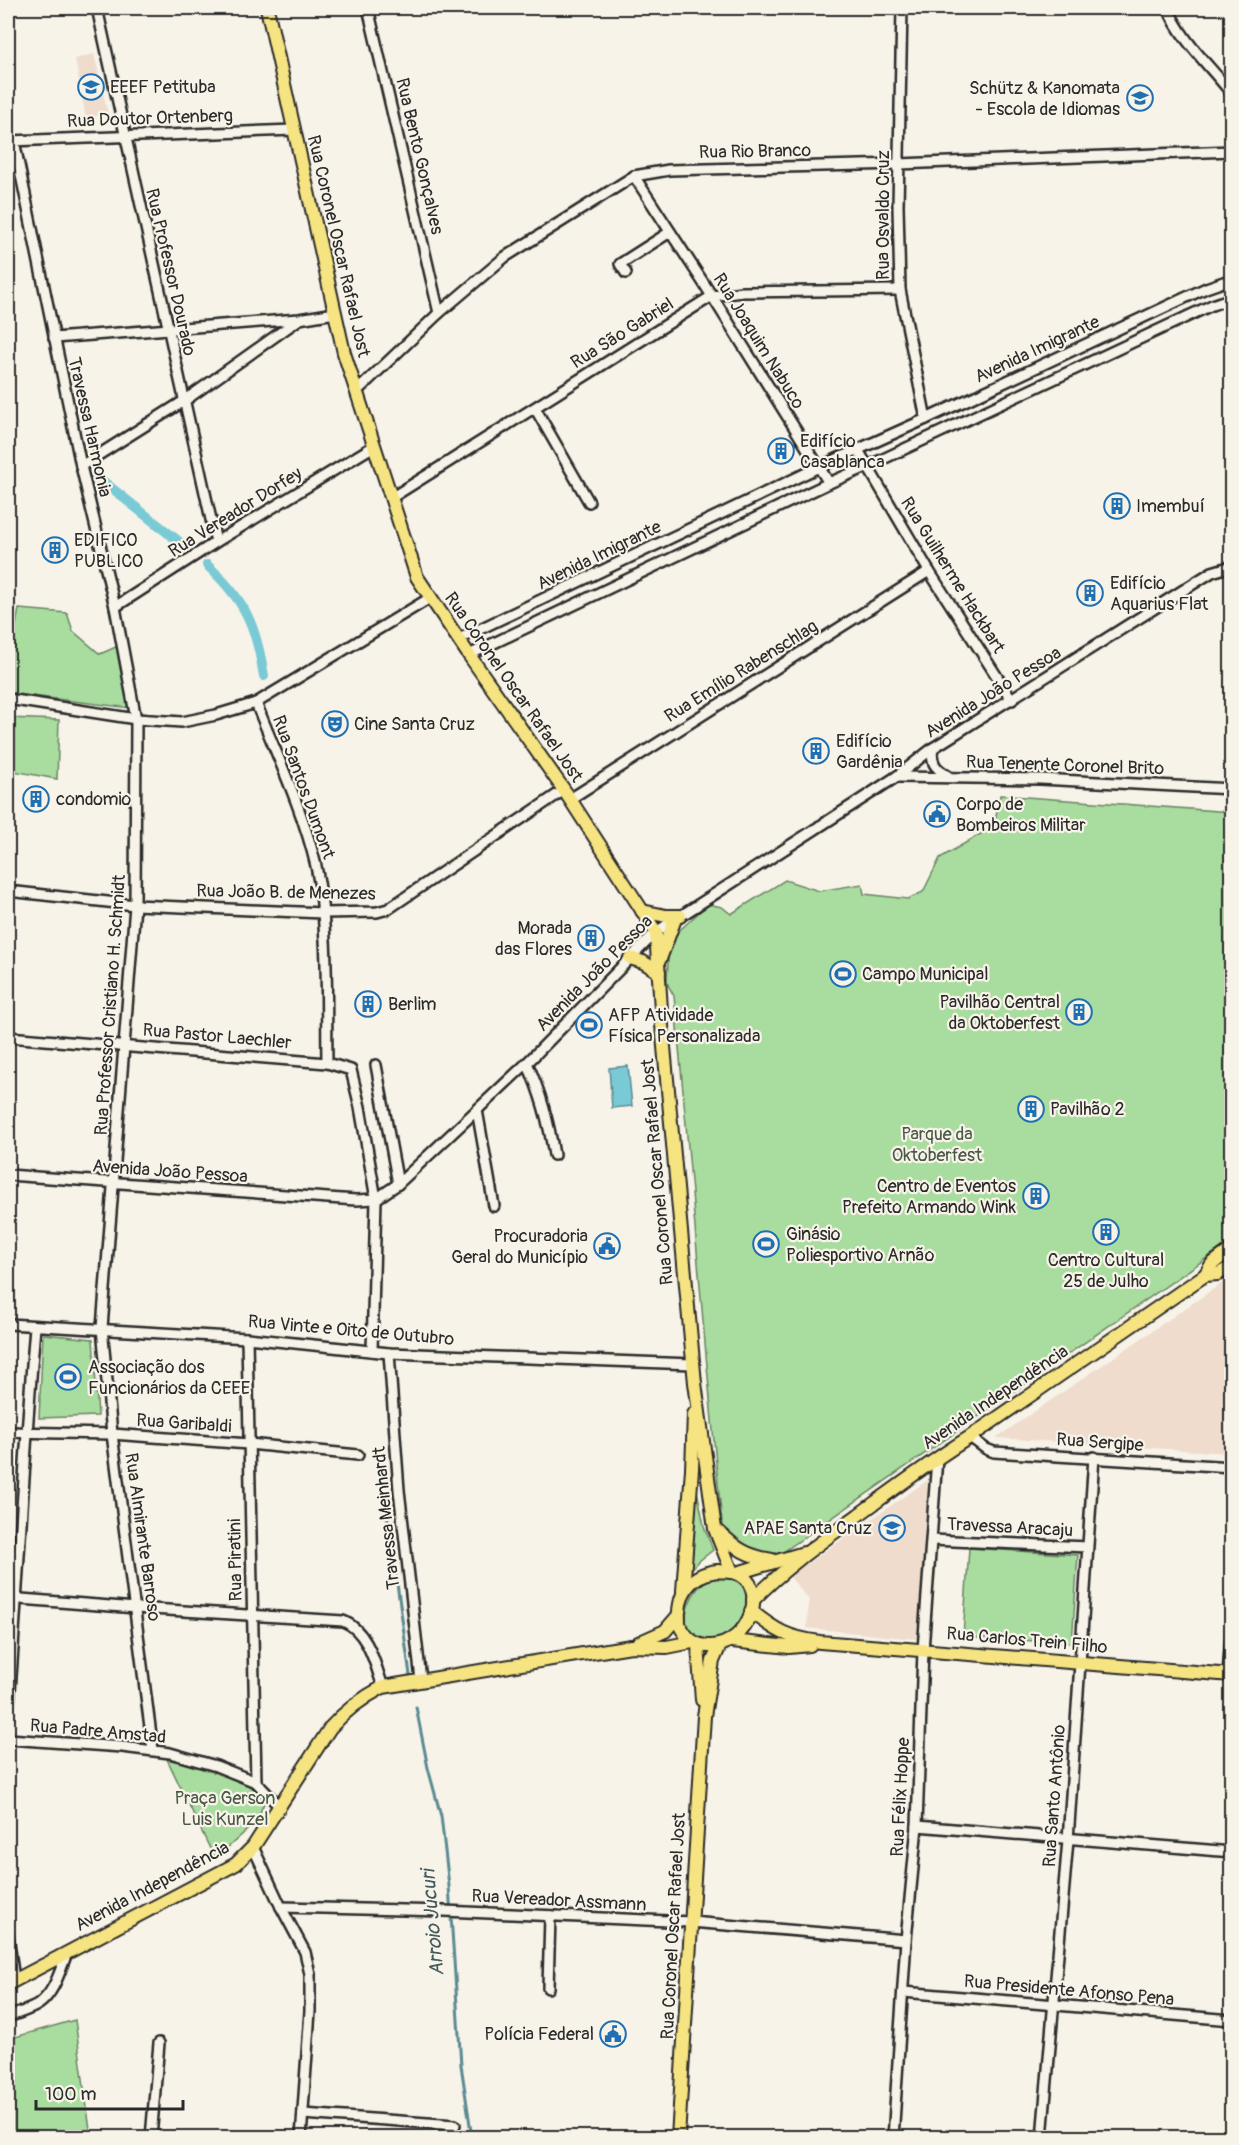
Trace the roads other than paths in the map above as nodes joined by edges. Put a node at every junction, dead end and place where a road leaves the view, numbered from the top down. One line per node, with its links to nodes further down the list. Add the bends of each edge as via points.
1 (97, 8): 8 (street, Rua Professor Dourado)
2 (267, 8): 7 (main road, Rua Coronel Oscar Rafael Jost)
3 (368, 8): 20 (street, Rua Bento Gonçalves)
4 (902, 8): 11 (street, Rua Osvaldo Cruz)
5 (1168, 8): 6 (street, via 1187,40)
6 (1232, 94)
7 (294, 130): 8 (street, Rua Doutor Ortenberg); 19 (main road, Rua Coronel Oscar Rafael Jost)
8 (124, 135): 9 (street, Rua Doutor Ortenberg); 22 (street, Rua Professor Dourado)
9 (11, 141): 23 (street, Travessa Harmonia)
10 (1232, 151): 11 (street, Rua Rio Branco)
11 (898, 164): 12 (street, Rua Rio Branco, via 669,170); 16 (street, Rua Osvaldo Cruz)
12 (634, 176): 13 (street, Rua Joaquim Nabuco); 20 (street, Rua Rio Branco, via 505,257)
13 (670, 232): 14 (street, via 620,264); 17 (street, Rua Joaquim Nabuco)
14 (626, 273)
15 (1232, 279): 27 (street, Avenida Imigrante)
16 (900, 290): 17 (street, Rua São Gabriel, via 742,292); 27 (street, Rua Osvaldo Cruz)
17 (712, 296): 26 (street, Rua São Gabriel); 31 (street, Rua Joaquim Nabuco)
18 (1232, 298): 32 (street, Avenida Imigrante)
19 (335, 313): 21 (street); 24 (main road, Rua Coronel Oscar Rafael Jost)
20 (439, 313): 24 (street, Rua Rio Branco)
21 (299, 319): 22 (street); 25 (street)
22 (167, 330): 23 (street); 25 (street, Rua Professor Dourado)
23 (54, 338): 30 (street, Travessa Harmonia)
24 (356, 392): 28 (main road, Rua Coronel Oscar Rafael Jost)
25 (184, 400): 30 (street); 36 (street, Rua Professor Dourado)
26 (535, 408): 34 (street, Rua São Gabriel); 35 (street)
27 (926, 419): 29 (street, Avenida Imigrante)
28 (374, 446): 34 (main road, Rua Coronel Oscar Rafael Jost); 36 (street, Rua Vereador Dorfey)
29 (858, 450): 31 (street, Avenida Imigrante); 32 (street)
30 (81, 466): 40 (street, Travessa Harmonia)
31 (819, 467): 33 (street); 41 (street, Avenida Imigrante)
32 (866, 467): 33 (street, Avenida Imigrante); 38 (street, Rua Guilherme Hackbart)
33 (829, 483): 42 (street, Avenida Imigrante)
34 (391, 498): 39 (main road, Rua Coronel Oscar Rafael Jost, via 417,577)
35 (589, 502)
36 (216, 542): 40 (street, Rua Vereador Dorfey)
37 (1232, 566): 46 (street, Avenida João Pessoa, via 1212,572)
38 (929, 570): 46 (street, Rua Guilherme Hackbart); 53 (street, Rua Emílio Rabenschlag)
39 (430, 598): 43 (main road, Rua Coronel Oscar Rafael Jost); 47 (street)
40 (115, 607): 48 (street, Travessa Harmonia)
41 (512, 615): 42 (street); 43 (street, Avenida Imigrante)
42 (521, 631): 44 (street, Avenida Imigrante)
43 (459, 639): 44 (main road, Rua Coronel Oscar Rafael Jost)
44 (469, 656): 53 (main road, Rua Coronel Oscar Rafael Jost)
45 (8, 699): 48 (street)
46 (1012, 700): 49 (street, Avenida João Pessoa)
47 (256, 703): 48 (street, via 182,722); 57 (street, Rua Santos Dumont, via 303,823 316,866)
48 (136, 719): 55 (street, Rua Professor Cristiano H. Schmidt)
49 (933, 748): 50 (street, via 935,767); 51 (street, Avenida João Pessoa)
50 (948, 776): 51 (street, Rua Tenente Coronel Brito); 52 (street, Rua Tenente Coronel Brito)
51 (896, 777): 58 (street, Avenida João Pessoa)
52 (1232, 789)
53 (567, 794): 56 (main road, Rua Coronel Oscar Rafael Jost); 57 (street, Rua João B. de Menezes, via 388,909)
54 (8, 891): 55 (street, Rua João B. de Menezes)
55 (135, 905): 57 (street, Rua João B. de Menezes); 63 (street, Rua Professor Cristiano H. Schmidt)
56 (642, 911): 58 (main road); 59 (main road, Rua Coronel Oscar Rafael Jost)
57 (323, 913): 64 (street, Rua Santos Dumont)
58 (678, 918): 59 (street, Avenida João Pessoa); 61 (main road)
59 (656, 932): 60 (street, Avenida João Pessoa); 61 (main road, Rua Coronel Oscar Rafael Jost)
60 (630, 958): 61 (main road); 65 (street, Avenida João Pessoa)
61 (658, 969): 83 (main road, Rua Coronel Oscar Rafael Jost)
62 (8, 1037): 63 (street, Rua Pastor Laechler)
63 (124, 1045): 64 (street, Rua Pastor Laechler); 70 (street, Rua Professor Cristiano H. Schmidt)
64 (327, 1063): 72 (street, Rua Pastor Laechler, via 351,1070)
65 (527, 1063): 67 (street, Avenida João Pessoa); 68 (street, via 539,1089)
66 (376, 1065): 71 (street)
67 (477, 1110): 71 (street, Avenida João Pessoa); 73 (street)
68 (554, 1155)
69 (8, 1175): 70 (street, Avenida João Pessoa)
70 (115, 1184): 72 (street, Avenida João Pessoa); 79 (street, Rua Professor Cristiano H. Schmidt)
71 (398, 1184): 72 (street, Avenida João Pessoa)
72 (376, 1199): 81 (street)
73 (494, 1206)
74 (1232, 1249): 76 (main road, Avenida Independência, via 1212,1264)
75 (1232, 1267): 76 (main road, Avenida Independência)
76 (1205, 1275): 88 (main road, Avenida Independência)
77 (8, 1324): 78 (street, Rua Vinte e Oito de Outubro)
78 (35, 1326): 79 (street, Rua Vinte e Oito de Outubro); 86 (street)
79 (102, 1328): 80 (street, Rua Vinte e Oito de Outubro); 87 (street, Rua Almirante Barroso)
80 (247, 1338): 81 (street, Rua Vinte e Oito de Outubro); 89 (street, Rua Piratini)
81 (372, 1351): 82 (street, Rua Vinte e Oito de Outubro)
82 (389, 1353): 83 (street, Rua Vinte e Oito de Outubro); 116 (street, Travessa Meinhardt, via 398,1478)
83 (693, 1364): 84 (main road, Rua Coronel Oscar Rafael Jost)
84 (695, 1383): 94 (main road, Rua Coronel Oscar Rafael Jost); 95 (main road, Rua Coronel Oscar Rafael Jost)
85 (8, 1432): 86 (street, Rua Garibaldi)
86 (26, 1433): 87 (street, Rua Garibaldi); 103 (street)
87 (112, 1434): 89 (street, Rua Garibaldi); 105 (street, Rua Almirante Barroso)
88 (970, 1437): 91 (street, Rua Sergipe, via 993,1452); 92 (main road, Avenida Independência)
89 (249, 1444): 90 (street, Rua Garibaldi); 106 (street, Rua Piratini)
90 (358, 1455)
91 (1095, 1457): 93 (street, Rua Sergipe); 98 (street, Rua Santo Antônio)
92 (937, 1458): 97 (street, Rua Félix Hoppe); 99 (main road, Avenida Independência)
93 (1232, 1467)
94 (692, 1469): 95 (main road); 102 (main road, Rua Coronel Oscar Rafael Jost)
95 (708, 1472): 96 (main road, Rua Coronel Oscar Rafael Jost)
96 (715, 1528): 100 (main road, via 737,1549 753,1557); 101 (main road, Rua Coronel Oscar Rafael Jost)
97 (932, 1540): 98 (street, Travessa Aracaju); 113 (street, Rua Félix Hoppe)
98 (1087, 1547): 114 (street, Rua Santo Antônio)
99 (808, 1552): 100 (main road, Avenida Independência); 104 (main road, Avenida Independência, via 771,1582)
100 (774, 1560): 101 (main road, Avenida Independência)
101 (734, 1573): 102 (main road, via 710,1572 693,1580); 104 (main road, via 751,1589)
102 (683, 1591): 107 (main road)
103 (12, 1598): 105 (street); 119 (street)
104 (752, 1606): 109 (main road, Rua Carlos Trein Filho, via 781,1632 796,1639); 111 (main road, via 744,1628)
105 (136, 1608): 106 (street); 121 (street, Rua Almirante Barroso)
106 (252, 1614): 117 (street, via 350,1624 362,1635); 122 (street, Rua Piratini)
107 (678, 1616): 110 (main road, via 679,1624); 112 (main road, via 665,1631)
108 (1232, 1624): 115 (street)
109 (820, 1642): 111 (main road, Rua Carlos Trein Filho, via 789,1647); 113 (main road, Rua Carlos Trein Filho)
110 (695, 1643): 111 (main road); 112 (main road); 118 (main road, Rua Coronel Oscar Rafael Jost)
111 (726, 1643): 118 (main road, Rua Coronel Oscar Rafael Jost, via 713,1661)
112 (631, 1646): 116 (main road, Avenida Independência)
113 (923, 1650): 114 (main road, Rua Carlos Trein Filho); 124 (street, Rua Félix Hoppe)
114 (1079, 1663): 115 (main road, Rua Carlos Trein Filho); 125 (street, Rua Santo Antônio)
115 (1230, 1674)
116 (421, 1680): 117 (main road, Avenida Independência)
117 (383, 1687): 123 (main road, Avenida Independência, via 362,1698 330,1728)
118 (704, 1716): 130 (main road, Rua Coronel Oscar Rafael Jost)
119 (8, 1718)
120 (8, 1739): 121 (street, Rua Padre Amstad)
121 (153, 1750): 122 (street, Rua Padre Amstad, via 216,1766)
122 (256, 1782): 123 (street, Rua Padre Amstad)
123 (279, 1806): 126 (main road, Avenida Independência)
124 (917, 1826): 125 (street); 132 (street, Rua Félix Hoppe)
125 (1068, 1840): 127 (street); 137 (street, Rua Santo Antônio)
126 (253, 1847): 128 (street); 133 (main road, Avenida Independência, via 236,1864 211,1879)
127 (1232, 1852)
128 (281, 1906): 129 (street, Rua Vereador Assmann); 141 (street, via 305,1952 310,1974)
129 (550, 1916): 130 (street, Rua Vereador Assmann); 135 (street)
130 (692, 1922): 132 (street, Rua Vereador Assmann); 145 (main road, Rua Coronel Oscar Rafael Jost)
131 (8, 1935): 134 (street)
132 (906, 1940): 136 (street, Rua Félix Hoppe)
133 (67, 1953): 134 (main road, Avenida Independência); 138 (street, via 48,1995 38,2005)
134 (11, 1982)
135 (548, 1988)
136 (903, 1992): 137 (street, Rua Presidente Afonso Pena); 146 (street, Rua Félix Hoppe)
137 (1054, 2006): 139 (street, Rua Presidente Afonso Pena); 147 (street, Rua Santo Antônio)
138 (8, 2017)
139 (1232, 2020)
140 (159, 2043): 143 (street)
141 (303, 2114): 142 (street); 144 (street)
142 (454, 2125)
143 (151, 2138)
144 (302, 2138)
145 (678, 2138)
146 (893, 2138)
147 (1042, 2138)

